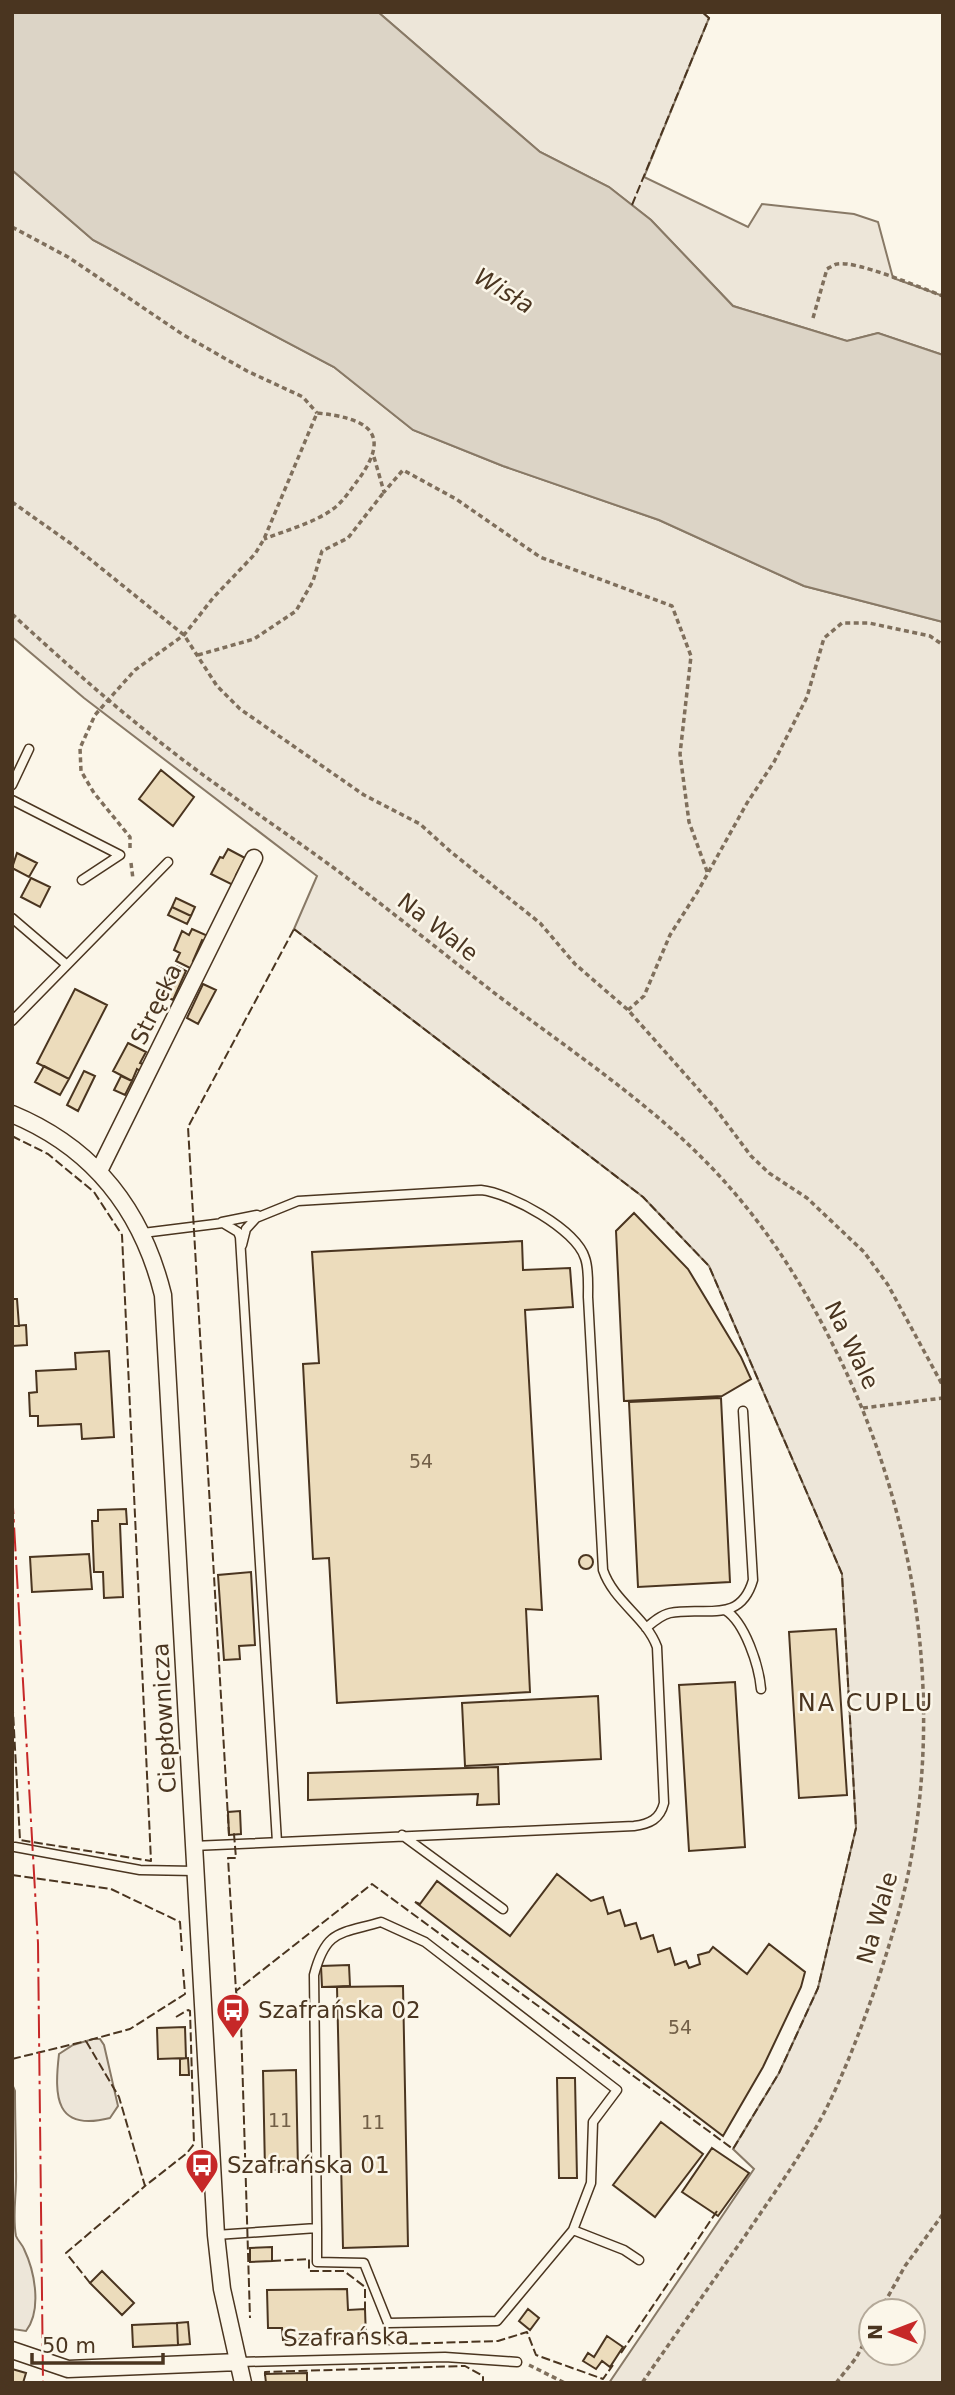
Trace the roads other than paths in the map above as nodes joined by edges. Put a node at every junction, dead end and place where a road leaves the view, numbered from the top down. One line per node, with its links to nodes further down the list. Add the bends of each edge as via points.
1 (30, 749): 2 (lane)
2 (12, 785)
3 (12, 800): 6 (lane, via 120,855)
4 (254, 858): 11 (street, Stręcka)
5 (168, 862): 8 (lane)
6 (82, 880)
7 (12, 918): 8 (lane)
8 (67, 965): 9 (lane)
9 (12, 1021)
10 (12, 1114): 11 (street, Ciepłownicza, via 54,1135)
11 (99, 1171): 14 (street, Ciepłownicza)
12 (265, 1213): 13 (lane); 15 (lane, via 246,1229); 18 (lane, via 306,1200 481,1189 525,1204 574,1241 586,1267 603,1570 616,1595)
13 (219, 1223): 14 (lane); 15 (lane, via 238,1231)
14 (143, 1233): 22 (street, Ciepłownicza, via 156,1266 166,1326)
15 (242, 1245): 21 (lane)
16 (743, 1411): 17 (lane, via 753,1580 743,1602)
17 (725, 1610): 18 (lane, via 670,1613); 19 (lane, via 735,1619 757,1662)
18 (646, 1628): 20 (lane, via 658,1657 663,1760 664,1803 655,1820 634,1826)
19 (761, 1689)
20 (402, 1836): 21 (lane); 25 (lane)
21 (277, 1842): 22 (lane)
22 (193, 1846): 24 (street, Ciepłownicza)
23 (15, 1847): 24 (lane, via 140,1870)
24 (195, 1871): 28 (street, Ciepłownicza)
25 (503, 1909)
26 (317, 2228): 27 (lane, via 317,2262 364,2263 388,2323 496,2322); 27 (lane, via 314,1975 327,1941 381,1922 425,1942 617,2090 593,2122 591,2183); 28 (lane)
27 (573, 2230): 29 (lane)
28 (216, 2235): 31 (street, Ciepłownicza, via 222,2289)
29 (639, 2260)
30 (12, 2350): 31 (street, Szafrańska, via 68,2369)
31 (239, 2362): 32 (lane, Szafrańska, via 445,2357); 33 (street, Ciepłownicza)
32 (517, 2362)
33 (243, 2383)

